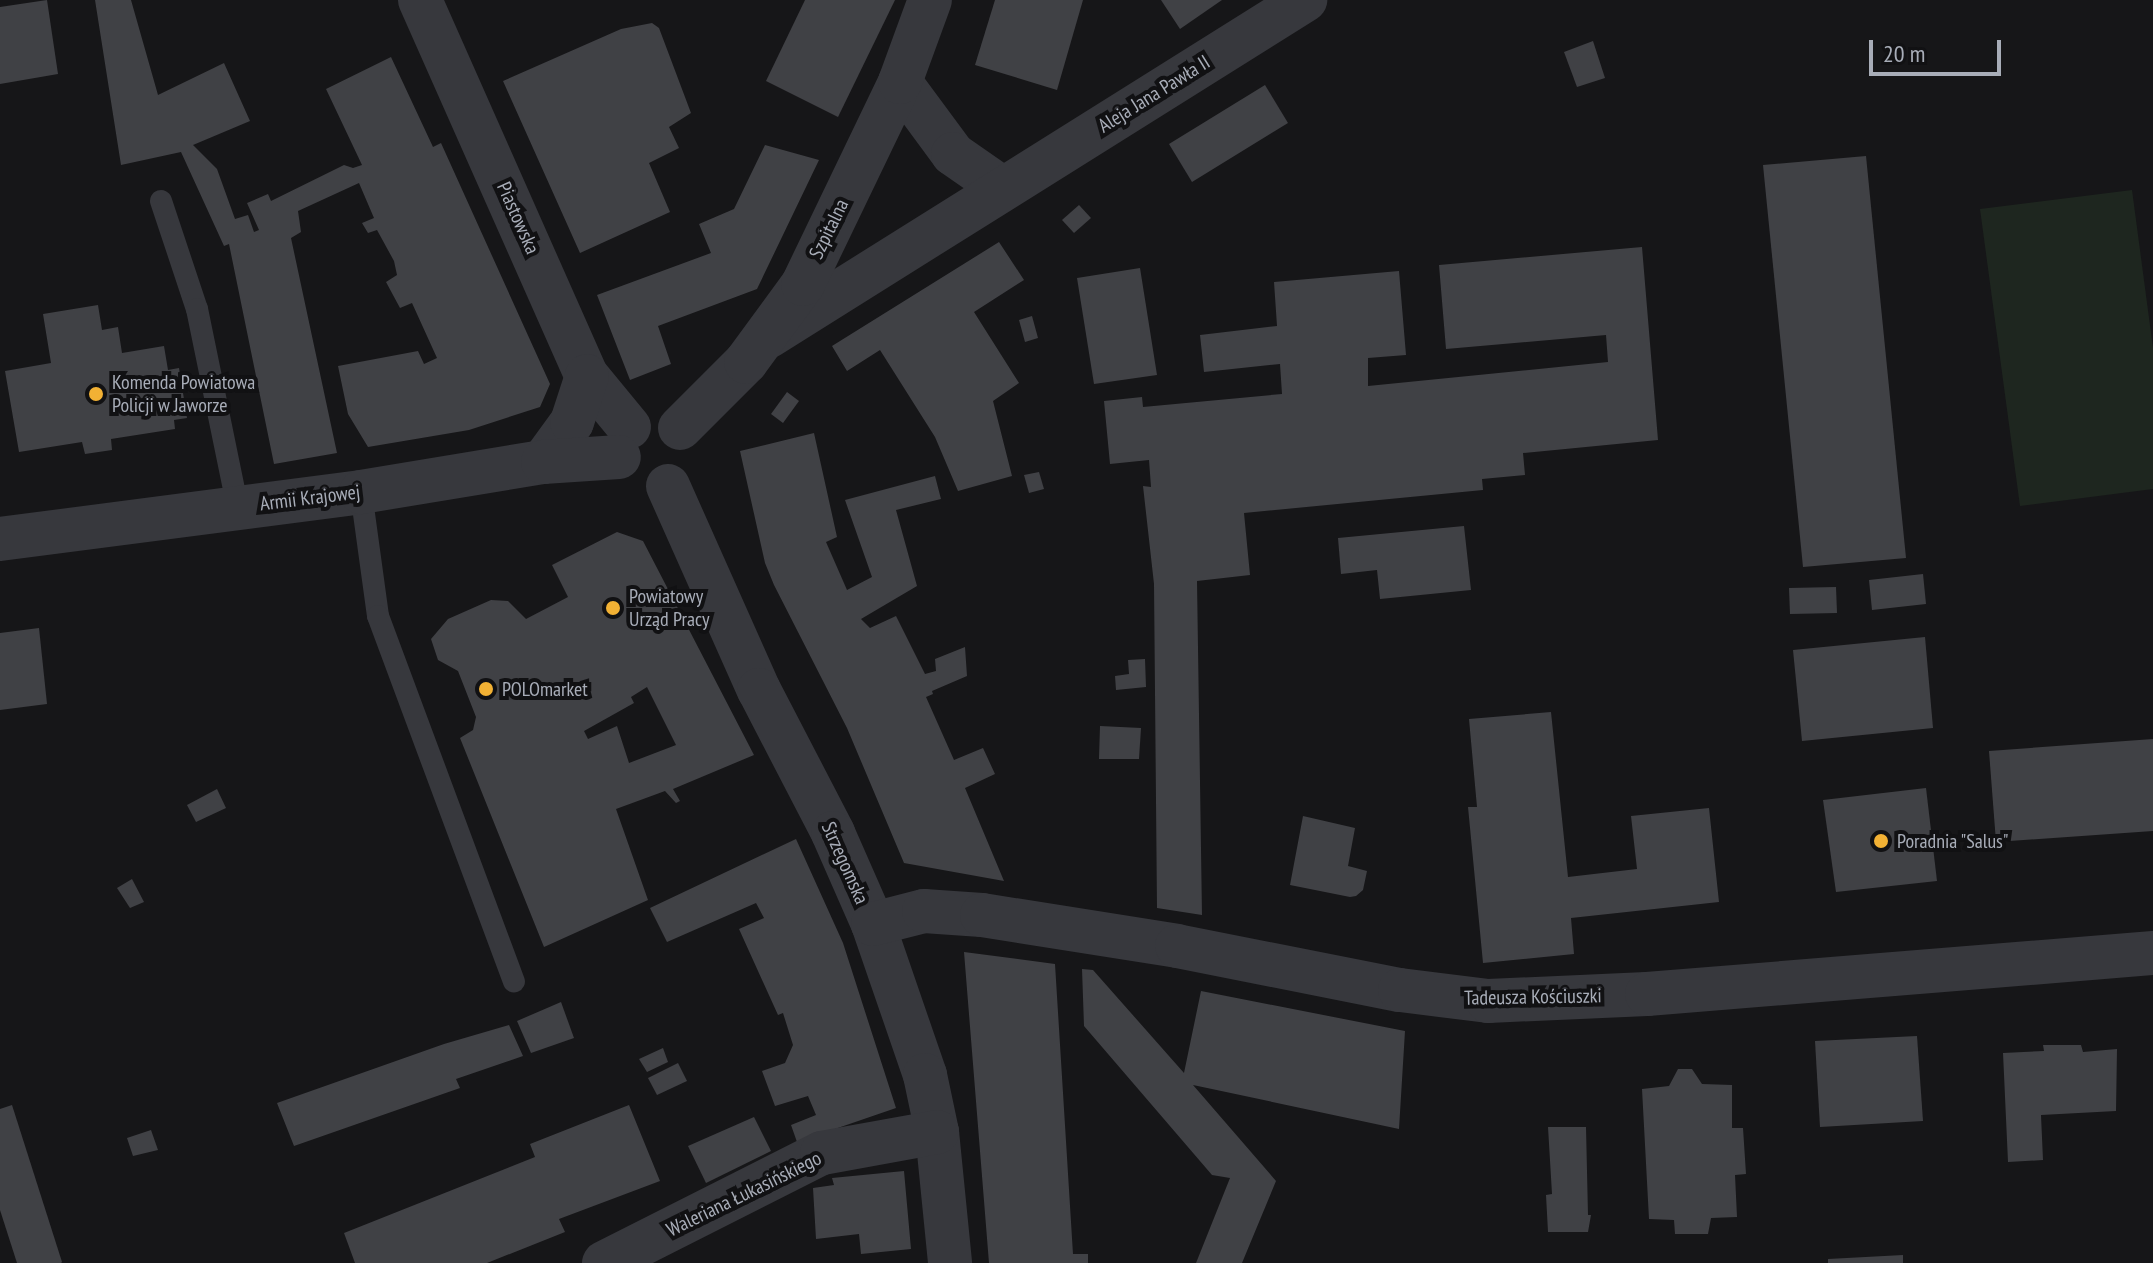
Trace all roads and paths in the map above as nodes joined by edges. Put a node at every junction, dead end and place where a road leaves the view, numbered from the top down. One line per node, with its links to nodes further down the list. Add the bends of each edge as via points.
1 (420, 0): 8 (street, Piastowska)
2 (930, 0): 4 (street, Szpitalna)
3 (1305, 0): 5 (street, Aleja Jana Pawła II)
4 (900, 82): 5 (street, via 953,154); 7 (street, Szpitalna, via 803,284)
5 (1002, 188): 7 (street, Aleja Jana Pawła II)
6 (161, 201): 14 (lane, via 197,309)
7 (769, 336): 9 (street, Szpitalna)
8 (587, 376): 10 (street, Piastowska); 11 (street, via 572,422)
9 (680, 428): 10 (street, via 669,419 641,419); 12 (street, via 691,454 679,479)
10 (624, 442): 11 (street, Armii Krajowej); 12 (street, via 631,480 655,489)
11 (543, 462): 13 (street, Armii Krajowej)
12 (668, 486): 16 (street, Strzegomska, via 759,690)
13 (361, 492): 14 (street, Armii Krajowej); 18 (lane, via 378,616)
14 (238, 508): 15 (street, Armii Krajowej)
15 (0, 539)
16 (873, 924): 17 (street, Tadeusza Kościuszki, via 924,911 982,915 1488,1001 1647,994); 19 (street, Strzegomska, via 925,1075)
17 (2153, 953)
18 (514, 981)
19 (937, 1132): 20 (street, Waleriana Łukasińskiego, via 822,1153); 21 (street, Strzegomska)
20 (604, 1263)
21 (950, 1263)

